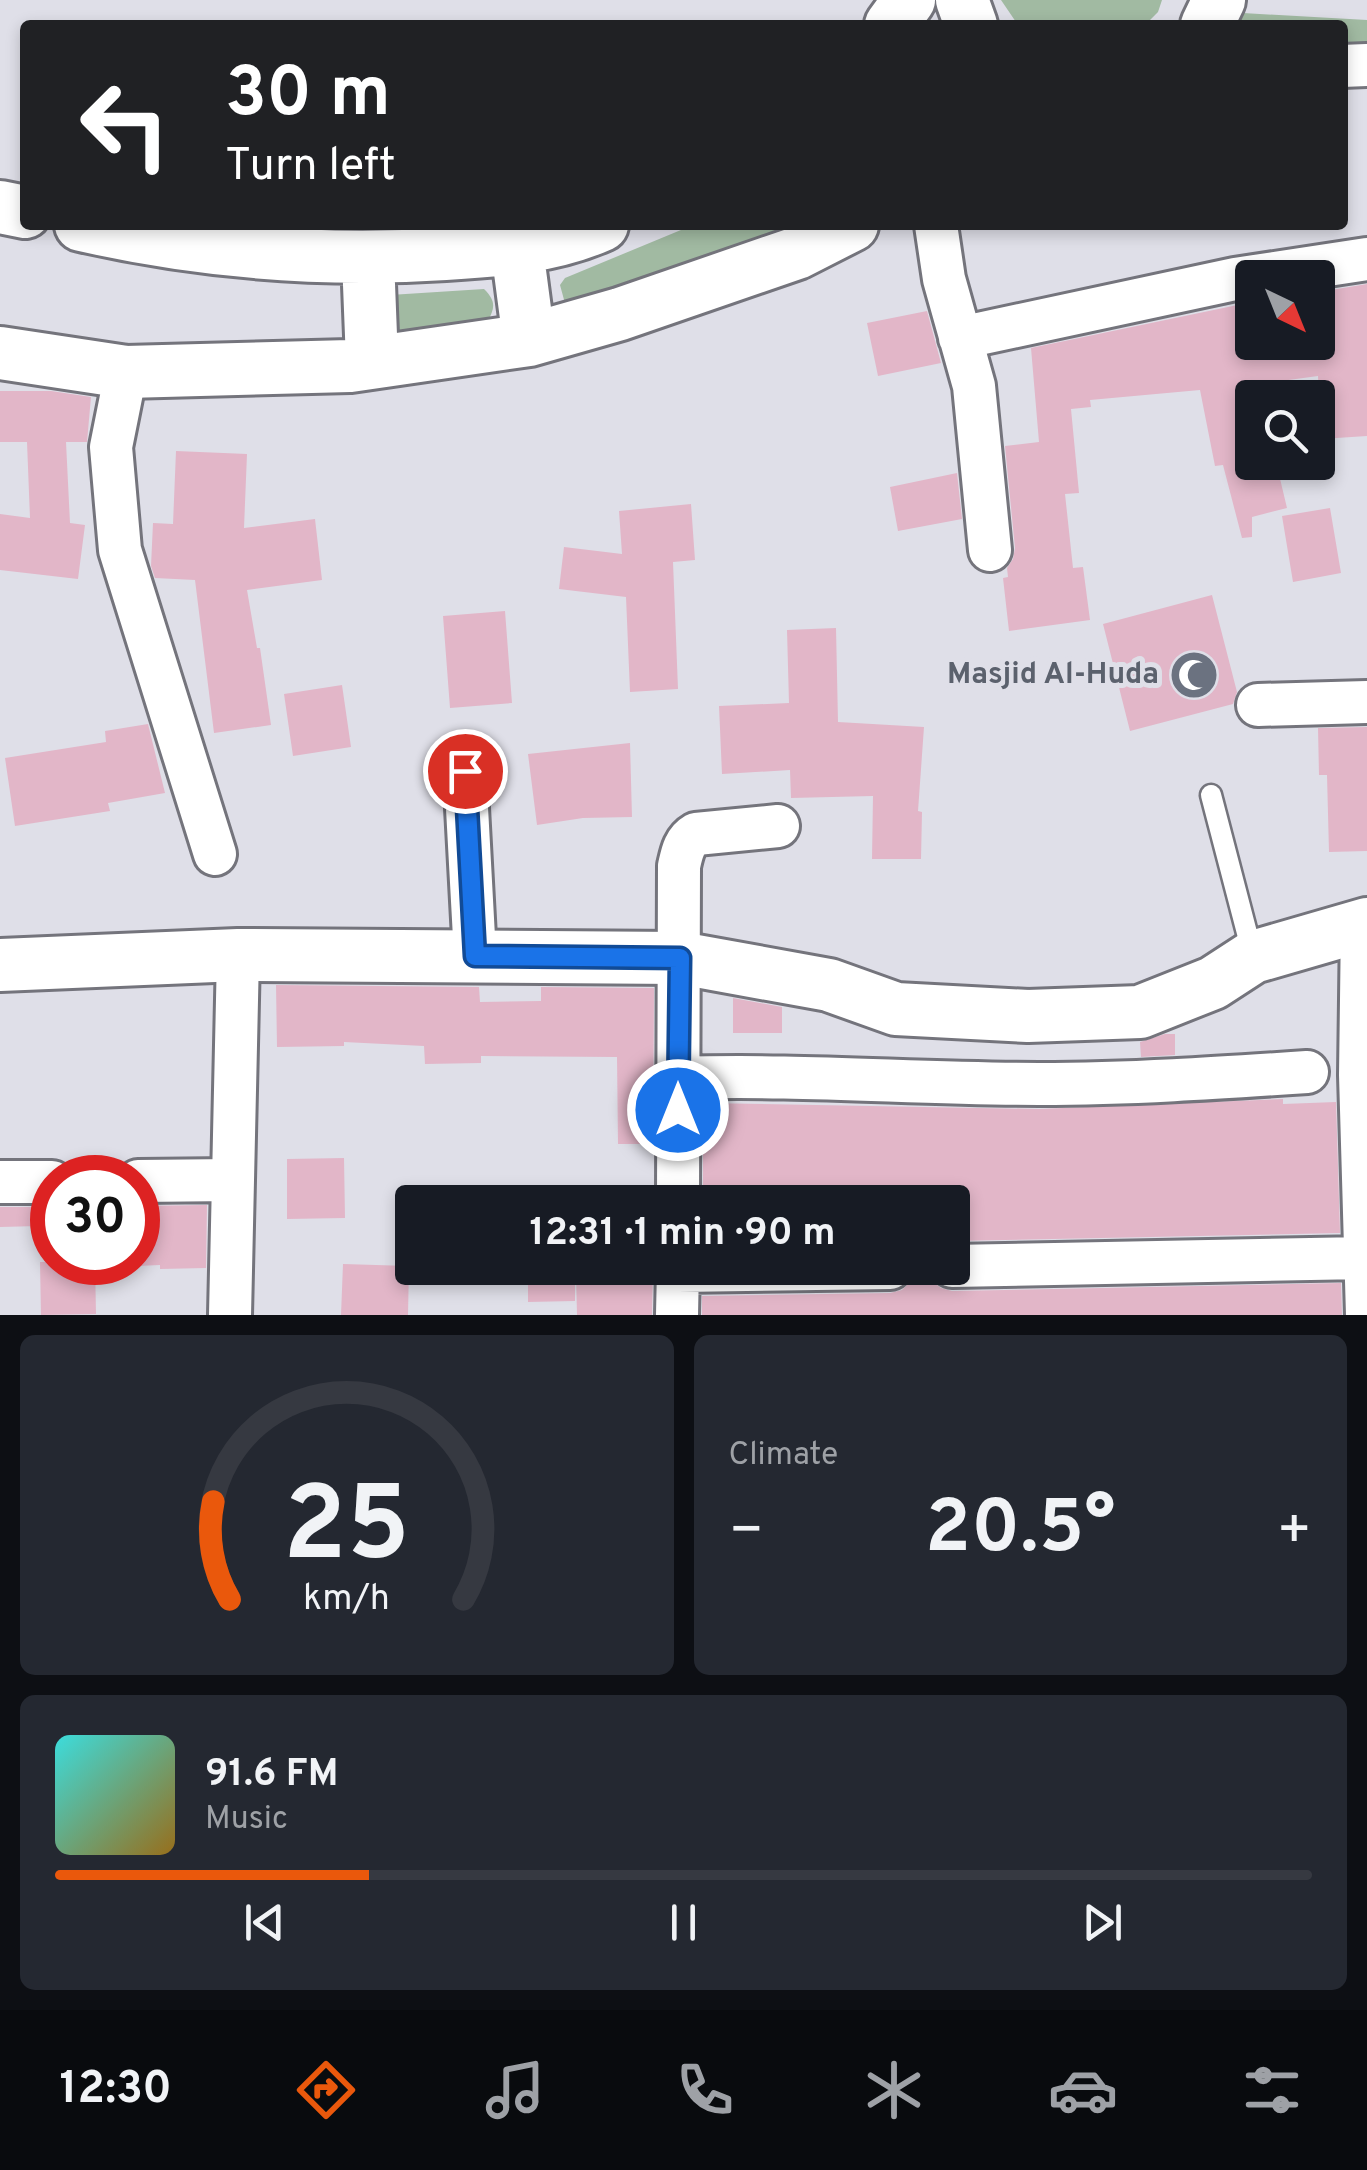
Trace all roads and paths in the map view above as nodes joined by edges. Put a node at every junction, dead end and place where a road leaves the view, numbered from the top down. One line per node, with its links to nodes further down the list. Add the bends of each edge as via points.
1 (103, 230): 7 (street, via 218,249)
2 (585, 230): 5 (street)
3 (842, 230): 9 (street, via 798,253)
4 (937, 230): 8 (street)
5 (518, 250): 7 (street); 9 (street)
6 (1367, 259): 8 (street, via 1235,279)
7 (368, 260): 11 (street)
8 (960, 338): 13 (street, via 974,386)
9 (529, 340): 11 (street)
10 (0, 353): 12 (street)
11 (372, 362): 12 (street)
12 (126, 372): 19 (street, via 111,447 120,550)
13 (990, 550)
14 (1367, 702): 15 (street)
15 (1258, 705)
16 (465, 771): 22 (street)
17 (1211, 795): 24 (lane)
18 (778, 826): 23 (street, via 689,838 680,866)
19 (215, 854)
20 (1364, 924): 24 (street); 27 (street)
21 (238, 955): 22 (street); 25 (street); 29 (street)
22 (475, 956): 23 (street)
23 (680, 958): 24 (street, via 829,985 896,1010 1028,1016 1140,1012 1213,983); 28 (street)
24 (1253, 958)
25 (0, 965)
26 (1307, 1072): 28 (street, via 1036,1084)
27 (1364, 1075): 34 (street)
28 (679, 1078): 33 (street)
29 (233, 1180): 30 (street); 37 (street)
30 (160, 1181)
31 (0, 1182): 32 (street)
32 (30, 1182)
33 (678, 1185)
34 (1364, 1258): 35 (street); 39 (street)
35 (970, 1266)
36 (678, 1285): 38 (street)
37 (230, 1315)
38 (677, 1315)
39 (1367, 1315)

